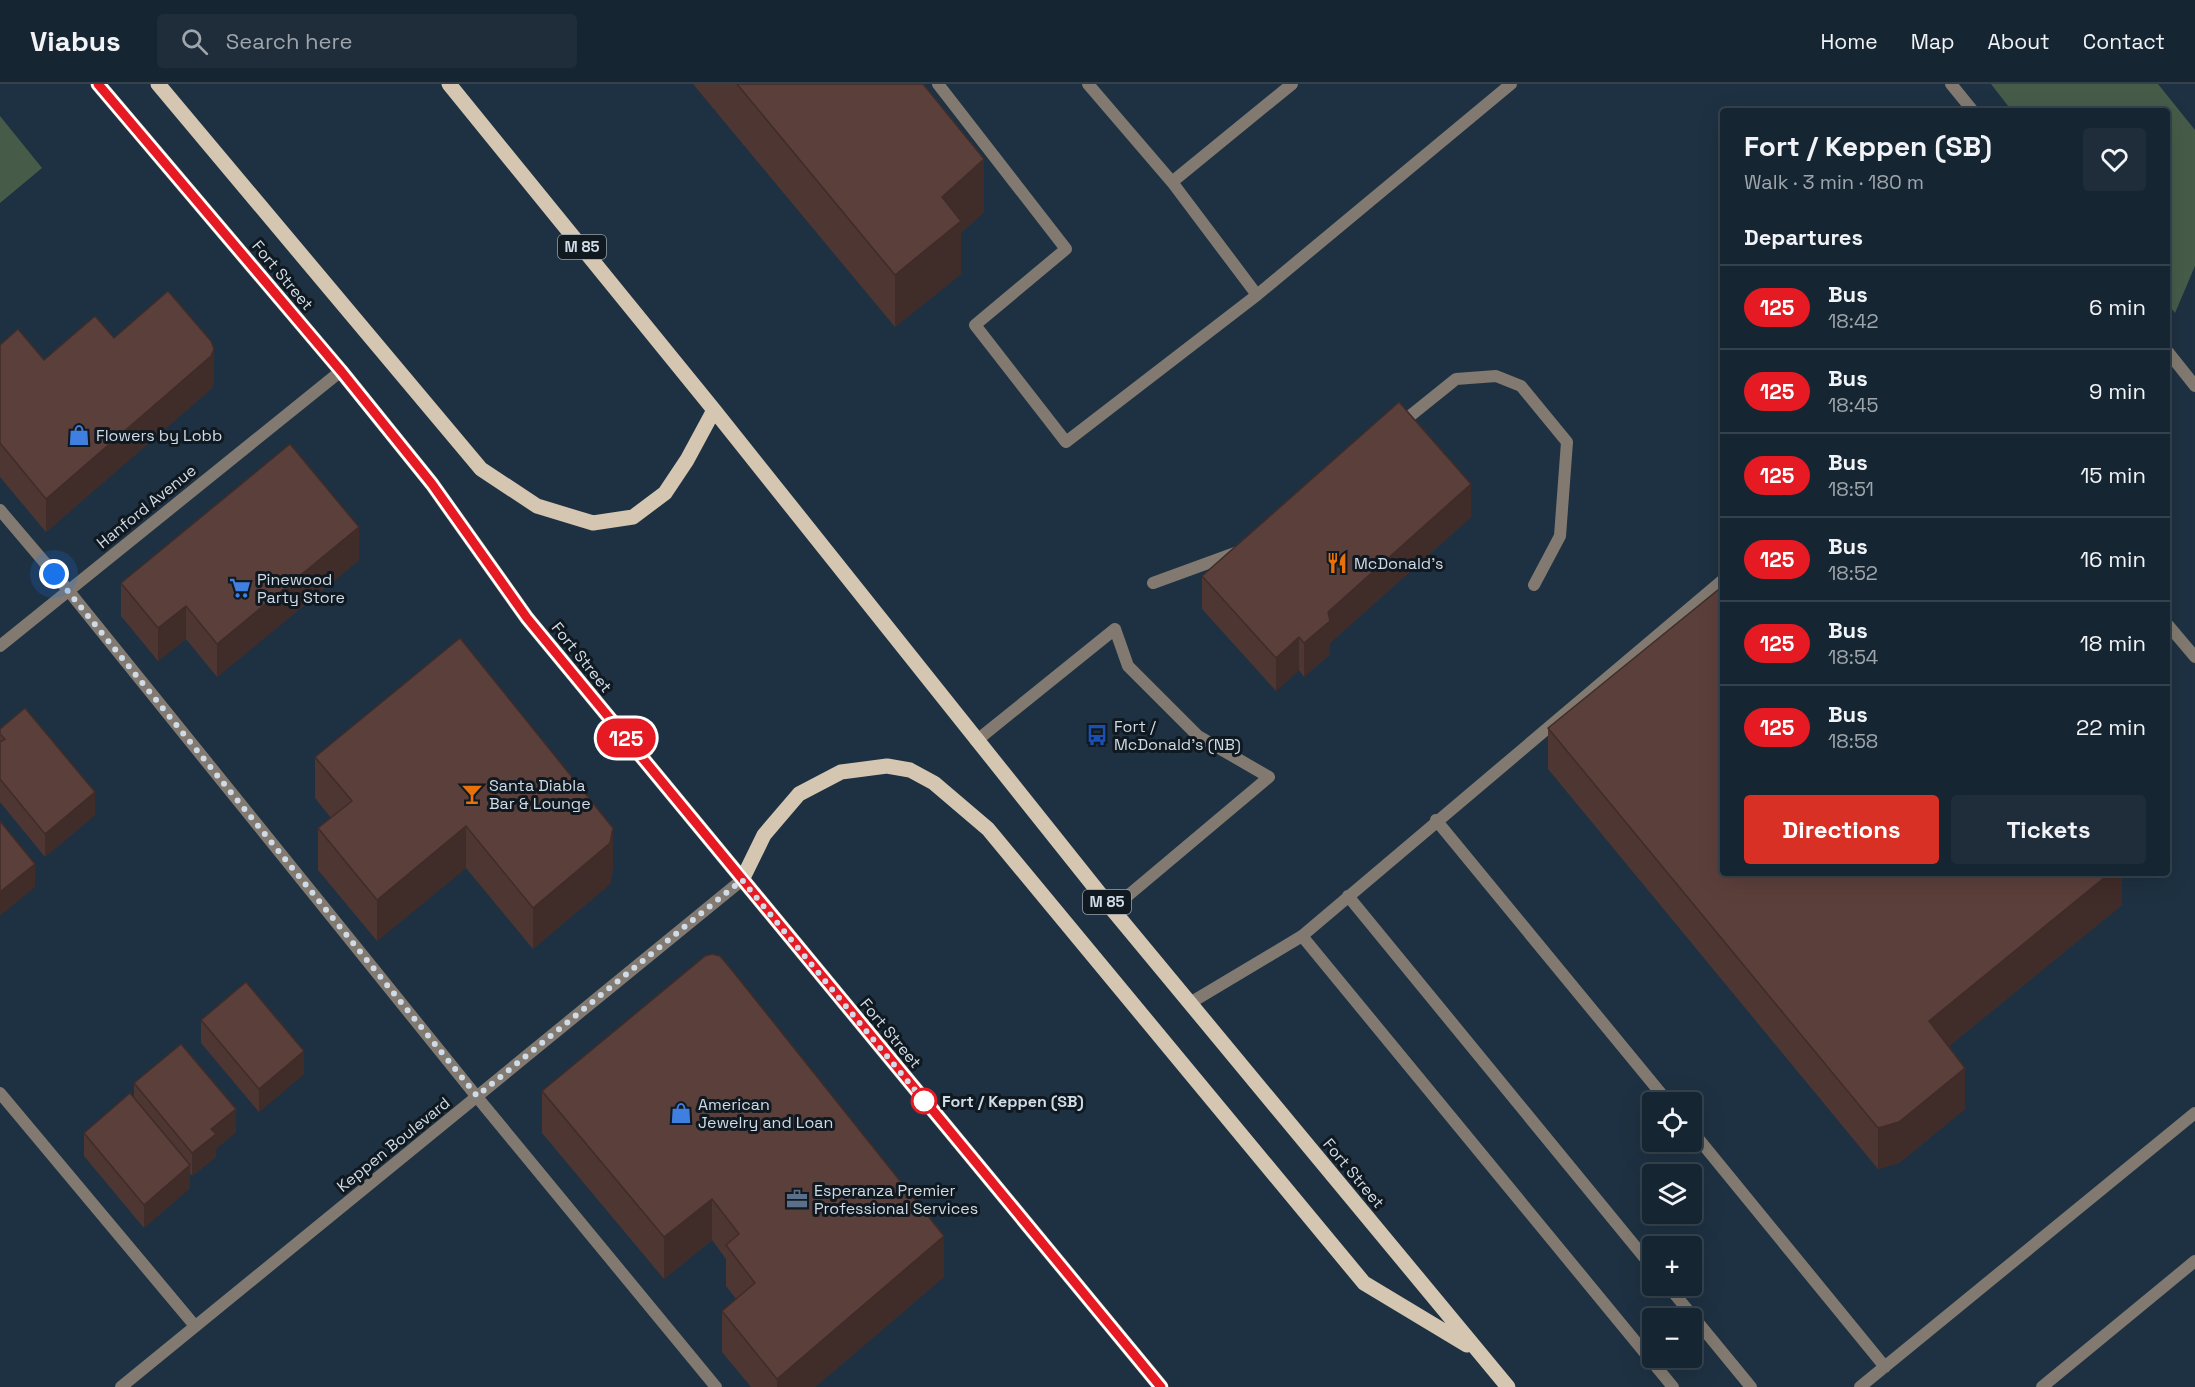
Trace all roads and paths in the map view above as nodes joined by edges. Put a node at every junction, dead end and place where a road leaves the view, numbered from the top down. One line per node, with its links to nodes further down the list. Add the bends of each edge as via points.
1 (98, 84): 13 (main road, Fort Street)
2 (159, 84): 15 (main road, via 481,469 537,506 592,523 633,517 665,493)
3 (449, 84): 15 (main road, Fort Street / M 85)
4 (938, 84): 11 (street, via 1066,249 975,325 1066,442)
5 (1088, 84): 10 (street)
6 (1292, 84): 10 (street)
7 (1511, 84): 11 (street)
8 (1951, 84): 9 (street)
9 (1970, 108)
10 (1173, 182): 11 (street)
11 (1257, 295)
12 (2170, 355): 14 (street)
13 (341, 371): 22 (street, Hanford Avenue); 28 (main road, Fort Street, via 432,484 527,618)
14 (2195, 386)
15 (714, 410): 26 (main road, Fort Street / M 85)
16 (1391, 432): 21 (street, via 1456,379 1496,376 1521,386 1568,442 1560,536)
17 (0, 510): 22 (street)
18 (1250, 544): 20 (street, via 1241,551)
19 (1720, 582): 27 (street)
20 (1154, 583)
21 (1534, 585)
22 (68, 590): 24 (street, Hanford Avenue); 35 (street)
23 (2170, 627): 25 (street)
24 (0, 646)
25 (2195, 657)
26 (976, 741): 30 (main road, Fort Street / M 85); 30 (street, via 1115,629 1128,666 1198,736 1269,777)
27 (1436, 820): 29 (street); 33 (street)
28 (742, 880): 35 (street, Keppen Boulevard); 42 (main road, via 764,836 799,794 841,772 887,766 910,770 934,783 987,829 1364,1283); 44 (main road, Fort Street)
29 (1348, 896): 31 (street); 38 (street)
30 (1112, 909): 32 (main road, Fort Street / M 85)
31 (1302, 936): 32 (street); 48 (street)
32 (1190, 1003): 42 (main road, Fort Street / M 85)
33 (1660, 1092)
34 (0, 1093): 41 (street)
35 (477, 1096): 41 (street, Keppen Boulevard); 46 (street)
36 (2195, 1113): 43 (street)
37 (1702, 1143): 43 (street)
38 (1642, 1255)
39 (2195, 1261): 51 (street)
40 (1676, 1296): 49 (street)
41 (195, 1326): 45 (street, Keppen Boulevard)
42 (1478, 1351): 47 (main road, Fort Street / M 85)
43 (1885, 1367): 50 (street)
44 (1155, 1385)
45 (121, 1387)
46 (716, 1387)
47 (1508, 1387)
48 (1673, 1387)
49 (1751, 1387)
50 (1860, 1387)
51 (2042, 1387)

